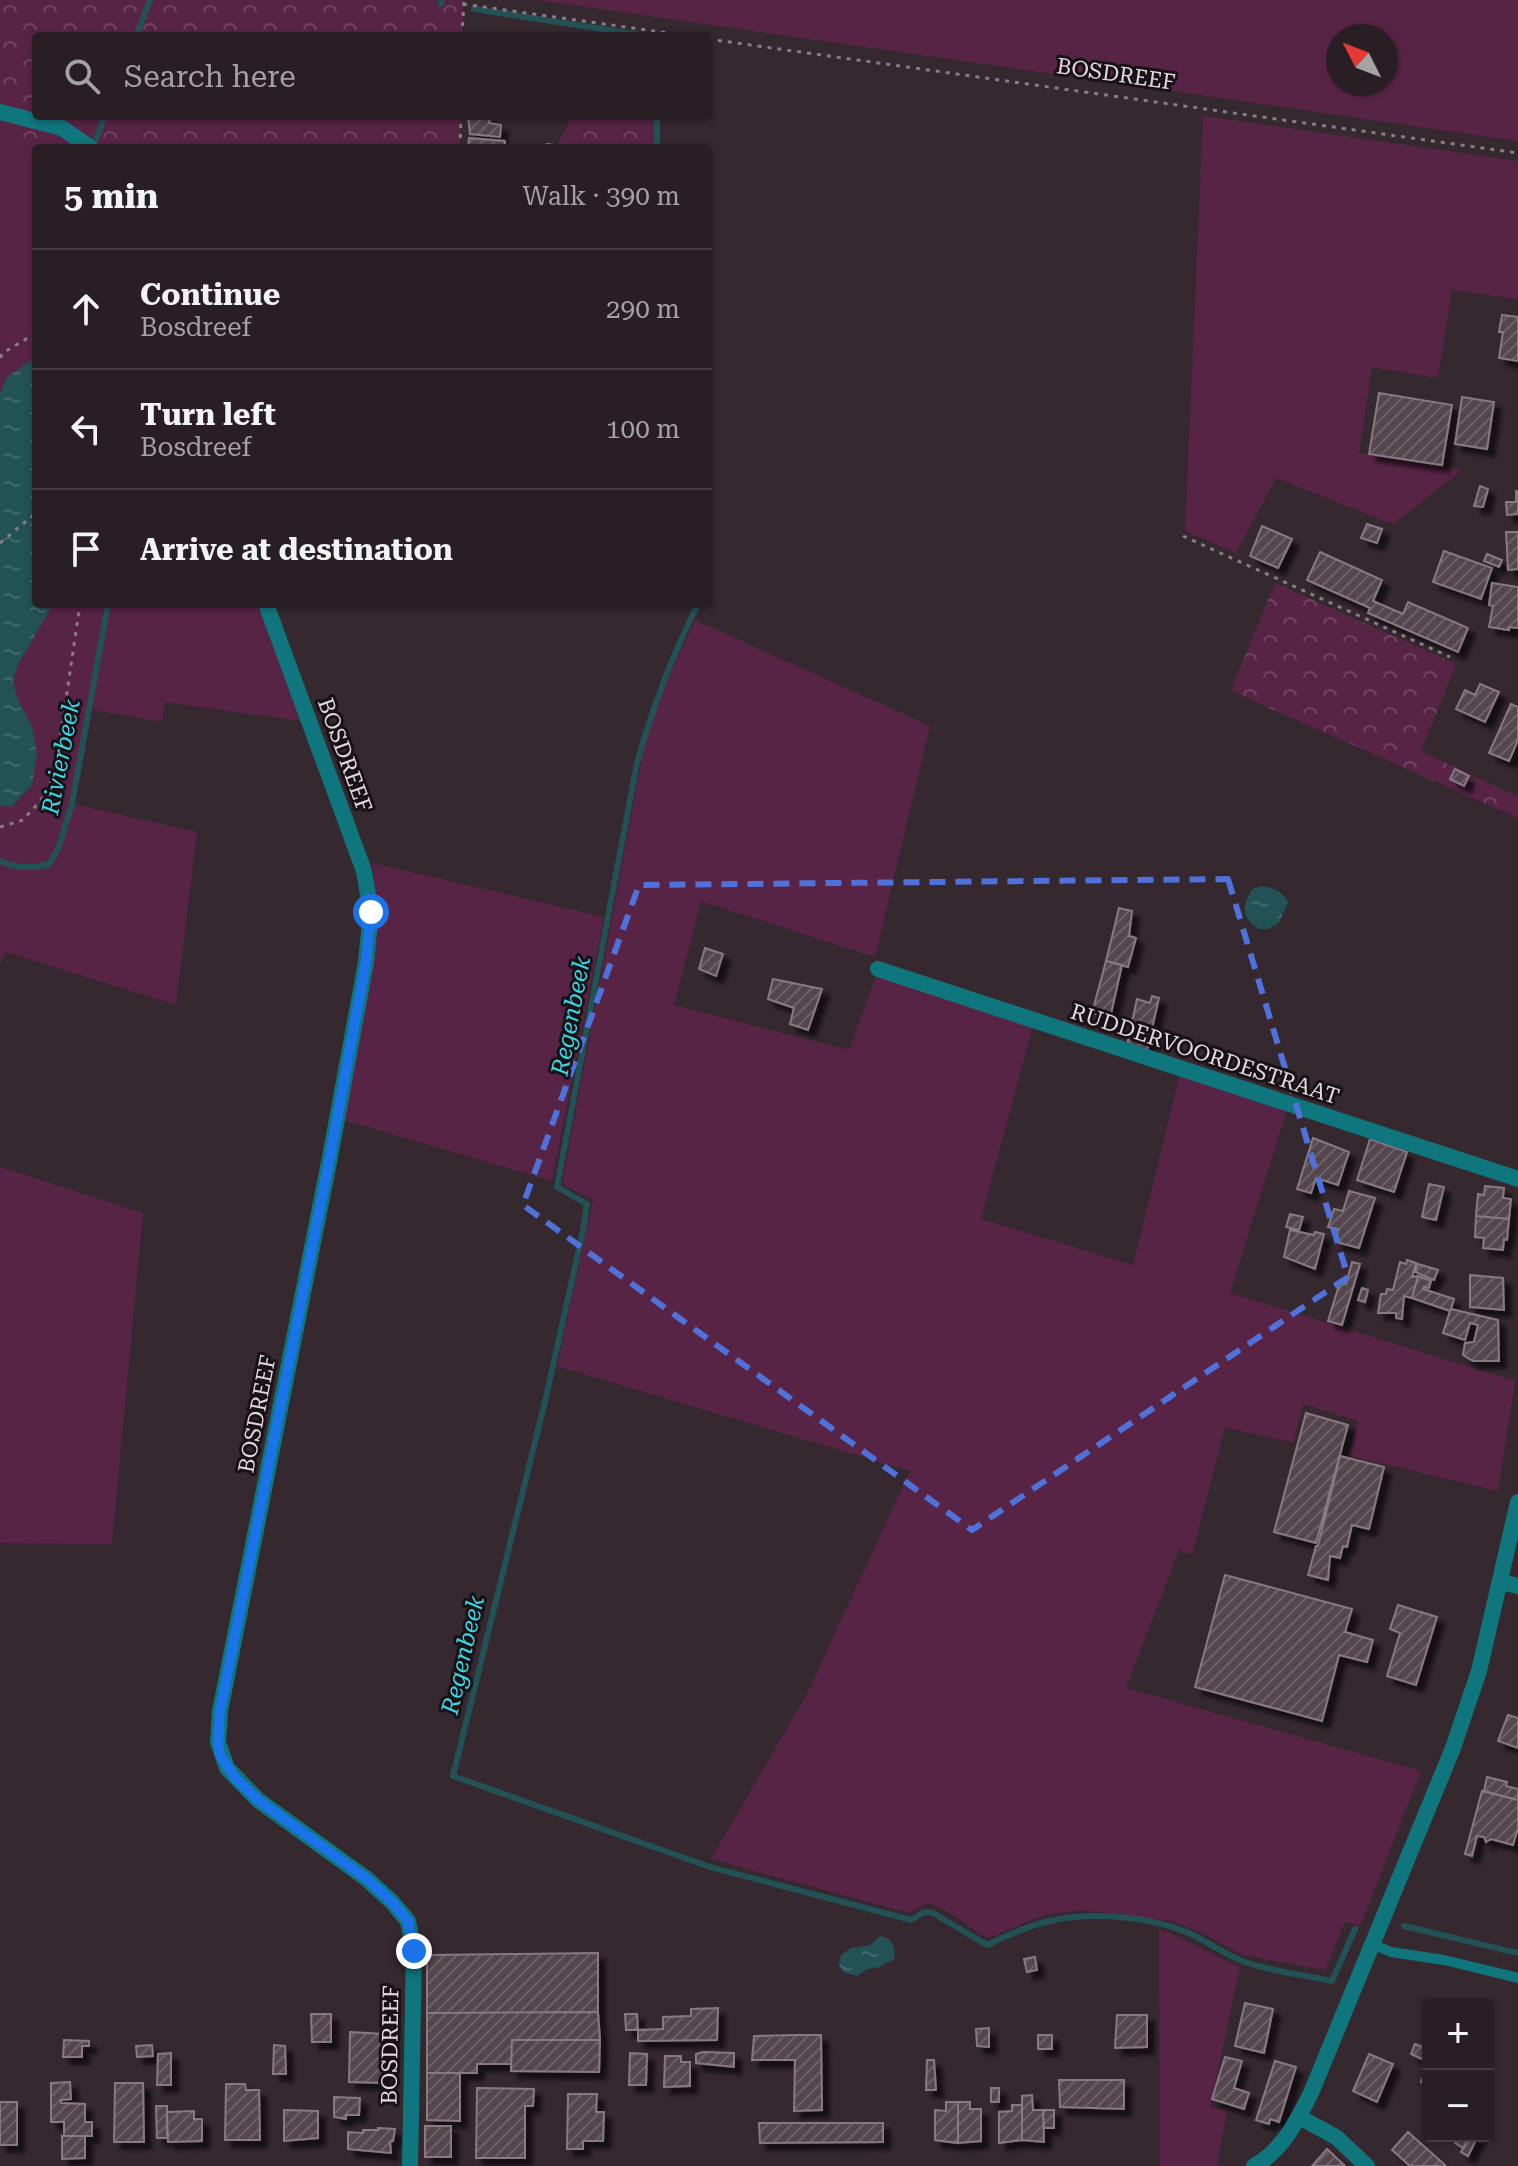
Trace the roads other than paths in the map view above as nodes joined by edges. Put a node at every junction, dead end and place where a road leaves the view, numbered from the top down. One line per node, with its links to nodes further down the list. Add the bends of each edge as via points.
1 (0, 112): 2 (street, via 62,128)
2 (85, 144)
3 (267, 608): 12 (street, BOSDREEF, via 364,871 371,912 366,962 218,1742 227,1768 247,1790 367,1879 408,1921 414,1951)
4 (878, 969): 5 (street, RUDDERVOORDESTRAAT)
5 (1518, 1179)
6 (1518, 1502): 7 (street)
7 (1501, 1582): 8 (street); 9 (street, via 1453,1748)
8 (1518, 1586)
9 (1372, 1944): 10 (lane); 11 (street)
10 (1518, 1978)
11 (1299, 2117): 13 (street, via 1270,2157); 14 (street, via 1336,2137)
12 (410, 2166)
13 (1254, 2166)
14 (1367, 2166)

